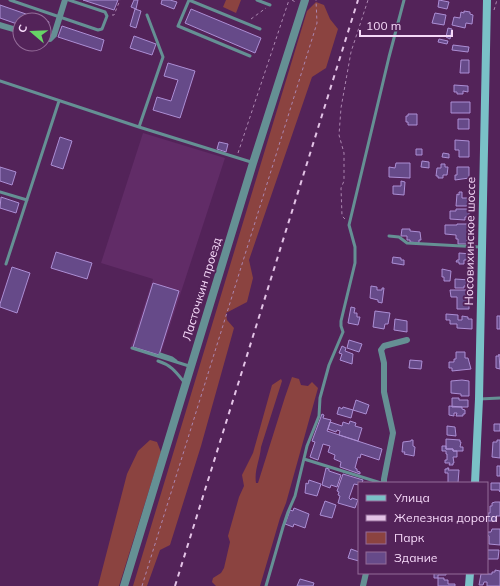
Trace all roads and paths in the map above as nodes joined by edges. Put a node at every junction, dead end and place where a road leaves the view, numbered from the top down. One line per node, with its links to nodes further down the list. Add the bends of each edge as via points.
1 (10, 0): 17 (lane)
2 (65, 0): 17 (street)
3 (69, 0): 16 (lane, via 105,12)
4 (120, 0): 16 (path, via 114,15)
5 (257, 0): 13 (lane)
6 (289, 0): 27 (path)
7 (305, 0): 28 (street, Ласточкин проезд)
8 (316, 0): 51 (path, via 317,23)
9 (368, 0): 31 (path, via 351,52 341,108 339,135 344,153 342,216)
10 (404, 0): 31 (lane)
11 (487, 0): 33 (main road, Носовихинское шоссе)
12 (497, 0): 14 (path)
13 (270, 5): 18 (path)
14 (493, 14)
15 (147, 15): 26 (lane, via 163,57)
16 (107, 16): 17 (lane, via 102,29 98,30)
17 (60, 17): 22 (street)
18 (246, 24): 21 (lane); 23 (lane, via 189,0 178,26)
19 (0, 25): 20 (street)
20 (12, 29)
21 (260, 29)
22 (52, 36)
23 (250, 56)
24 (0, 80): 25 (lane)
25 (59, 101): 26 (lane); 30 (lane)
26 (139, 127): 27 (lane)
27 (237, 158): 28 (lane)
28 (253, 163): 40 (street, Ласточкин проезд)
29 (0, 192): 30 (lane)
30 (27, 200): 34 (lane)
31 (349, 225): 44 (lane, via 355,247 355,263 341,321 343,332 329,365 320,398 319,416)
32 (389, 236): 33 (lane, via 399,237 407,243)
33 (482, 247): 43 (main road, Носовихинское шоссе)
34 (6, 264)
35 (407, 340): 46 (street, via 384,346 381,350 384,363 384,392 393,433)
36 (132, 348): 39 (lane)
37 (160, 354): 39 (lane)
38 (158, 362): 41 (lane, via 174,369)
39 (177, 362): 40 (lane)
40 (191, 367): 41 (street, Ласточкин проезд)
41 (185, 384): 50 (street, Ласточкин проезд)
42 (500, 398): 43 (lane)
43 (479, 399): 47 (main road, Носовихинское шоссе)
44 (304, 459): 45 (lane); 52 (lane)
45 (378, 482)
46 (384, 482)
47 (475, 482)
48 (366, 574): 53 (street)
49 (470, 574): 54 (main road)
50 (124, 586)
51 (142, 586)
52 (266, 586)
53 (363, 586)
54 (469, 586)

